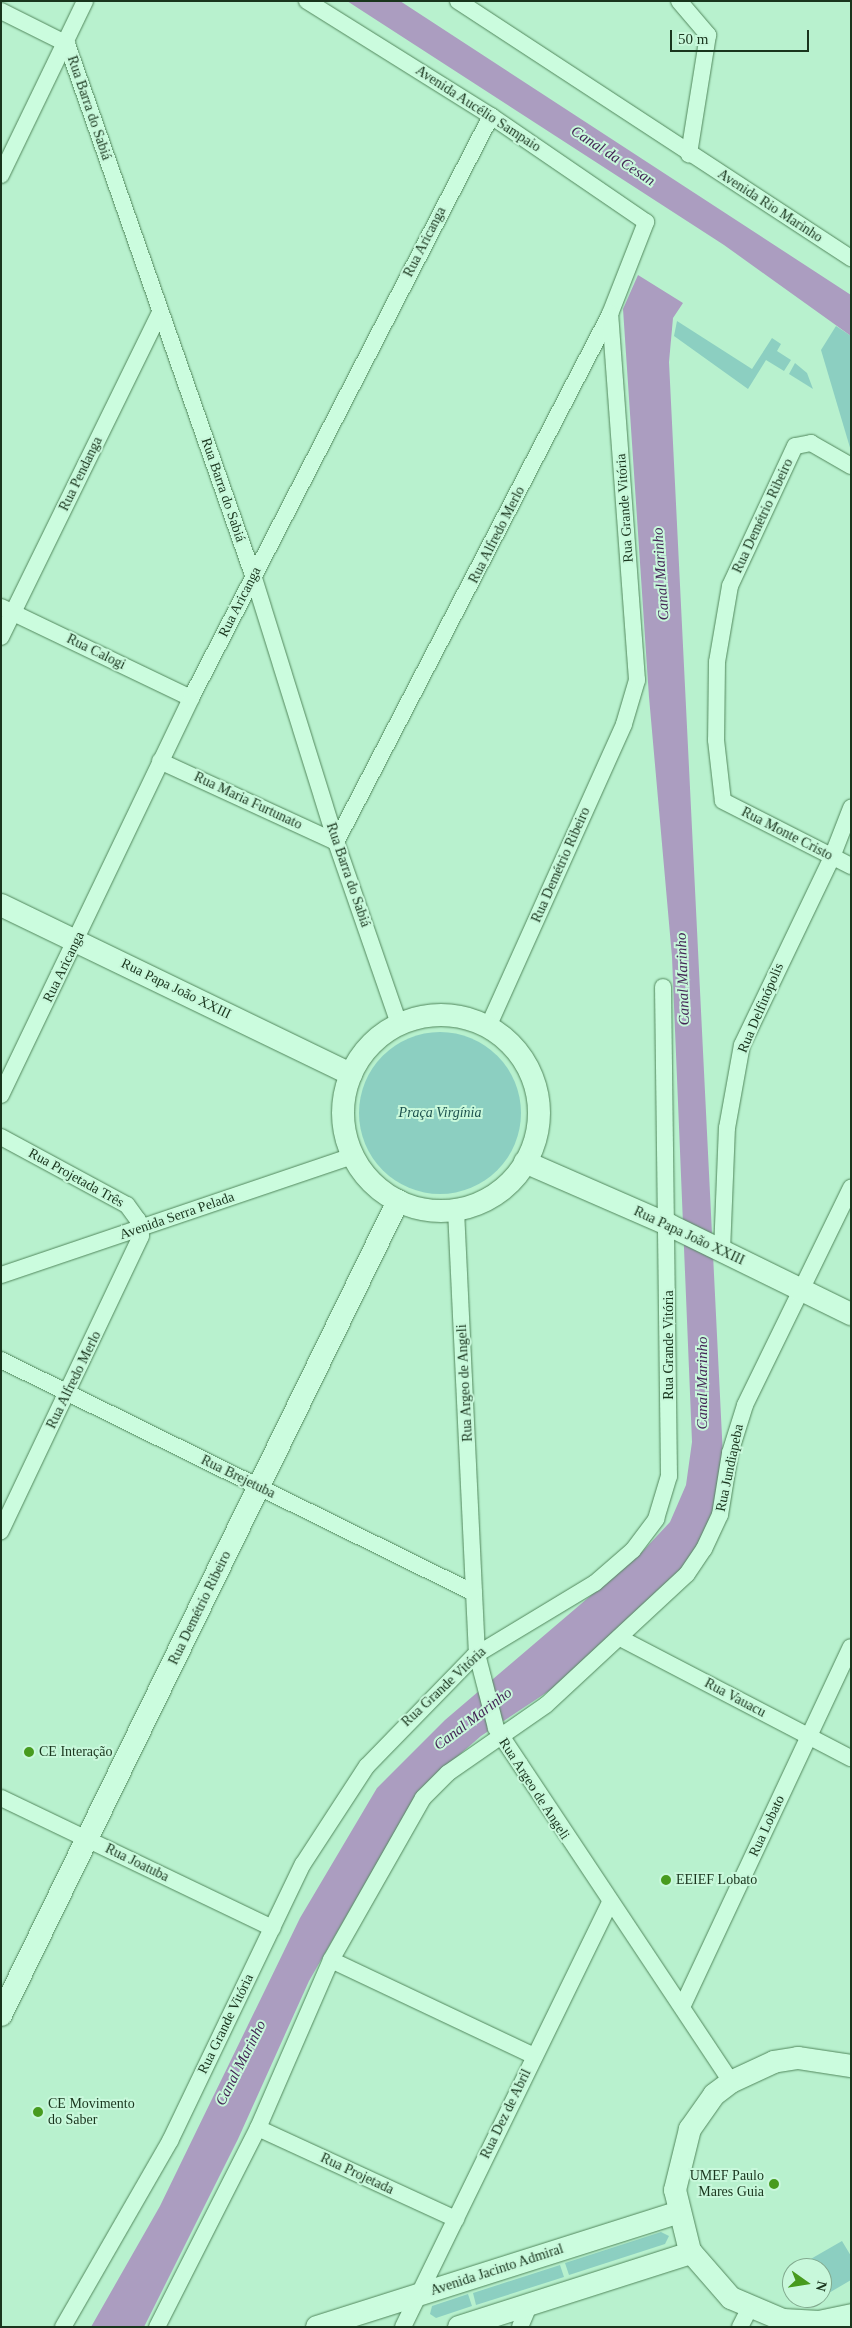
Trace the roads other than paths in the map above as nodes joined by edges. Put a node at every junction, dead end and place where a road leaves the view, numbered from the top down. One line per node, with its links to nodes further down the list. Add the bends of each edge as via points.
1 (84, 1): 6 (street)
2 (307, 1): 7 (street, Avenida Aucélio Sampaio)
3 (458, 1): 8 (street)
4 (680, 1): 8 (street, via 708,35)
5 (1, 11): 6 (street)
6 (67, 44): 9 (street); 12 (street, Rua Barra do Sabiá)
7 (490, 116): 10 (street, Avenida Aucélio Sampaio); 15 (street, Rua Aricanga)
8 (690, 154): 11 (street, Avenida Rio Marinho)
9 (1, 175)
10 (646, 222): 13 (street, Rua Alfredo Merlo)
11 (851, 258)
12 (160, 312): 15 (street, Rua Barra do Sabiá); 16 (street, Rua Pendanga)
13 (610, 314): 19 (street, Rua Grande Vitória, via 636,654); 23 (street, Rua Alfredo Merlo)
14 (851, 466): 21 (street, Rua Demétrio Ribeiro, via 811,443 795,446 730,586 717,662 716,740)
15 (253, 575): 18 (street, Rua Aricanga); 23 (street, Rua Barra do Sabiá)
16 (7, 610): 17 (street, Rua Pendanga); 18 (street, Rua Calogi)
17 (1, 637)
18 (190, 698): 20 (street, Rua Aricanga)
19 (631, 702): 30 (street, Rua Demétrio Ribeiro)
20 (160, 761): 23 (street, Rua Maria Furtunato); 27 (street, Rua Aricanga)
21 (723, 800): 24 (street, Rua Monte Cristo)
22 (851, 808): 24 (street, Rua Delfinópolis)
23 (336, 842): 29 (street, Rua Barra do Sabiá)
24 (832, 857): 25 (street, Rua Monte Cristo); 41 (street, Rua Delfinópolis, via 742,1045 727,1128)
25 (851, 866)
26 (1, 905): 27 (street, Rua Papa João XXIII)
27 (76, 942): 31 (street, Rua Papa João XXIII); 32 (street, Rua Aricanga)
28 (663, 987): 39 (street, Rua Grande Vitória)
29 (399, 1024): 30 (street, via 444,1015); 31 (street, via 370,1044)
30 (488, 1027): 35 (street, via 518,1054 536,1092 537,1128)
31 (351, 1074): 34 (street, via 344,1115)
32 (1, 1095)
33 (1, 1137): 40 (street, Rua Projetada Três, via 127,1205)
34 (354, 1156): 37 (street, via 369,1179); 40 (street, Avenida Serra Pelada)
35 (525, 1162): 38 (street, via 496,1194); 39 (street, Rua Papa João XXIII)
36 (851, 1188): 43 (street, Rua Jundiapeba)
37 (398, 1201): 38 (street, via 426,1210); 47 (street, Rua Demétrio Ribeiro)
38 (456, 1210): 49 (street, Rua Argeo de Angeli)
39 (673, 1227): 41 (street, Rua Papa João XXIII); 52 (street, Rua Grande Vitória, via 669,1476 656,1520 633,1550 595,1583)
40 (140, 1228): 42 (street, Avenida Serra Pelada); 46 (street, Rua Alfredo Merlo, via 137,1251)
41 (719, 1250): 43 (street, Rua Papa João XXIII)
42 (1, 1275)
43 (800, 1290): 44 (street, Rua Papa João XXIII); 50 (street, Rua Jundiapeba, via 736,1429 720,1515 704,1549 687,1574)
44 (851, 1314)
45 (1, 1360): 46 (street, Rua Brejetuba)
46 (68, 1393): 47 (street, Rua Brejetuba); 48 (street, Rua Alfredo Merlo)
47 (258, 1487): 49 (street, Rua Brejetuba); 57 (street, Rua Demétrio Ribeiro)
48 (1, 1531)
49 (474, 1593): 52 (street, Rua Argeo de Angeli)
50 (620, 1638): 53 (street, Rua Jundiapeba, via 546,1705); 54 (street, Rua Vauacu)
51 (851, 1647): 54 (street, Rua Lobato)
52 (477, 1654): 53 (street, Rua Argeo de Angeli, via 480,1676); 59 (street, Rua Grande Vitória, via 415,1712 367,1766 323,1830)
53 (498, 1733): 58 (street, Rua Argeo de Angeli); 60 (street, via 448,1773 423,1798)
54 (808, 1736): 55 (street, Rua Vauacu); 61 (street, Rua Lobato)
55 (851, 1758)
56 (1, 1798): 57 (street, Rua Joatuba)
57 (87, 1840): 59 (street, Rua Joatuba); 62 (street, Rua Demétrio Ribeiro)
58 (610, 1902): 61 (street, Rua Argeo de Angeli); 63 (street, Rua Dez de Abril)
59 (272, 1928): 75 (street, Rua Grande Vitória, via 170,2142)
60 (331, 1960): 63 (street); 66 (street)
61 (683, 2006): 65 (street, Rua Argeo de Angeli)
62 (1, 2015)
63 (534, 2056): 68 (street, Rua Dez de Abril)
64 (851, 2066): 65 (street, via 798,2058 774,2062)
65 (731, 2082): 67 (street, via 701,2112 684,2142 677,2169)
66 (258, 2128): 68 (street, Rua Projetada); 76 (street)
67 (677, 2212): 69 (street); 70 (street, Avenida Jacinto Admiral)
68 (456, 2219): 70 (street, Rua Dez de Abril)
69 (691, 2253): 71 (street); 73 (street)
70 (419, 2294): 77 (street, Avenida Jacinto Admiral); 78 (street, Rua Dez de Abril)
71 (530, 2304): 74 (street); 79 (street)
72 (851, 2315): 73 (street, via 801,2323)
73 (744, 2318)
74 (470, 2325)
75 (63, 2327)
76 (157, 2327)
77 (318, 2327)
78 (403, 2327)
79 (520, 2327)

